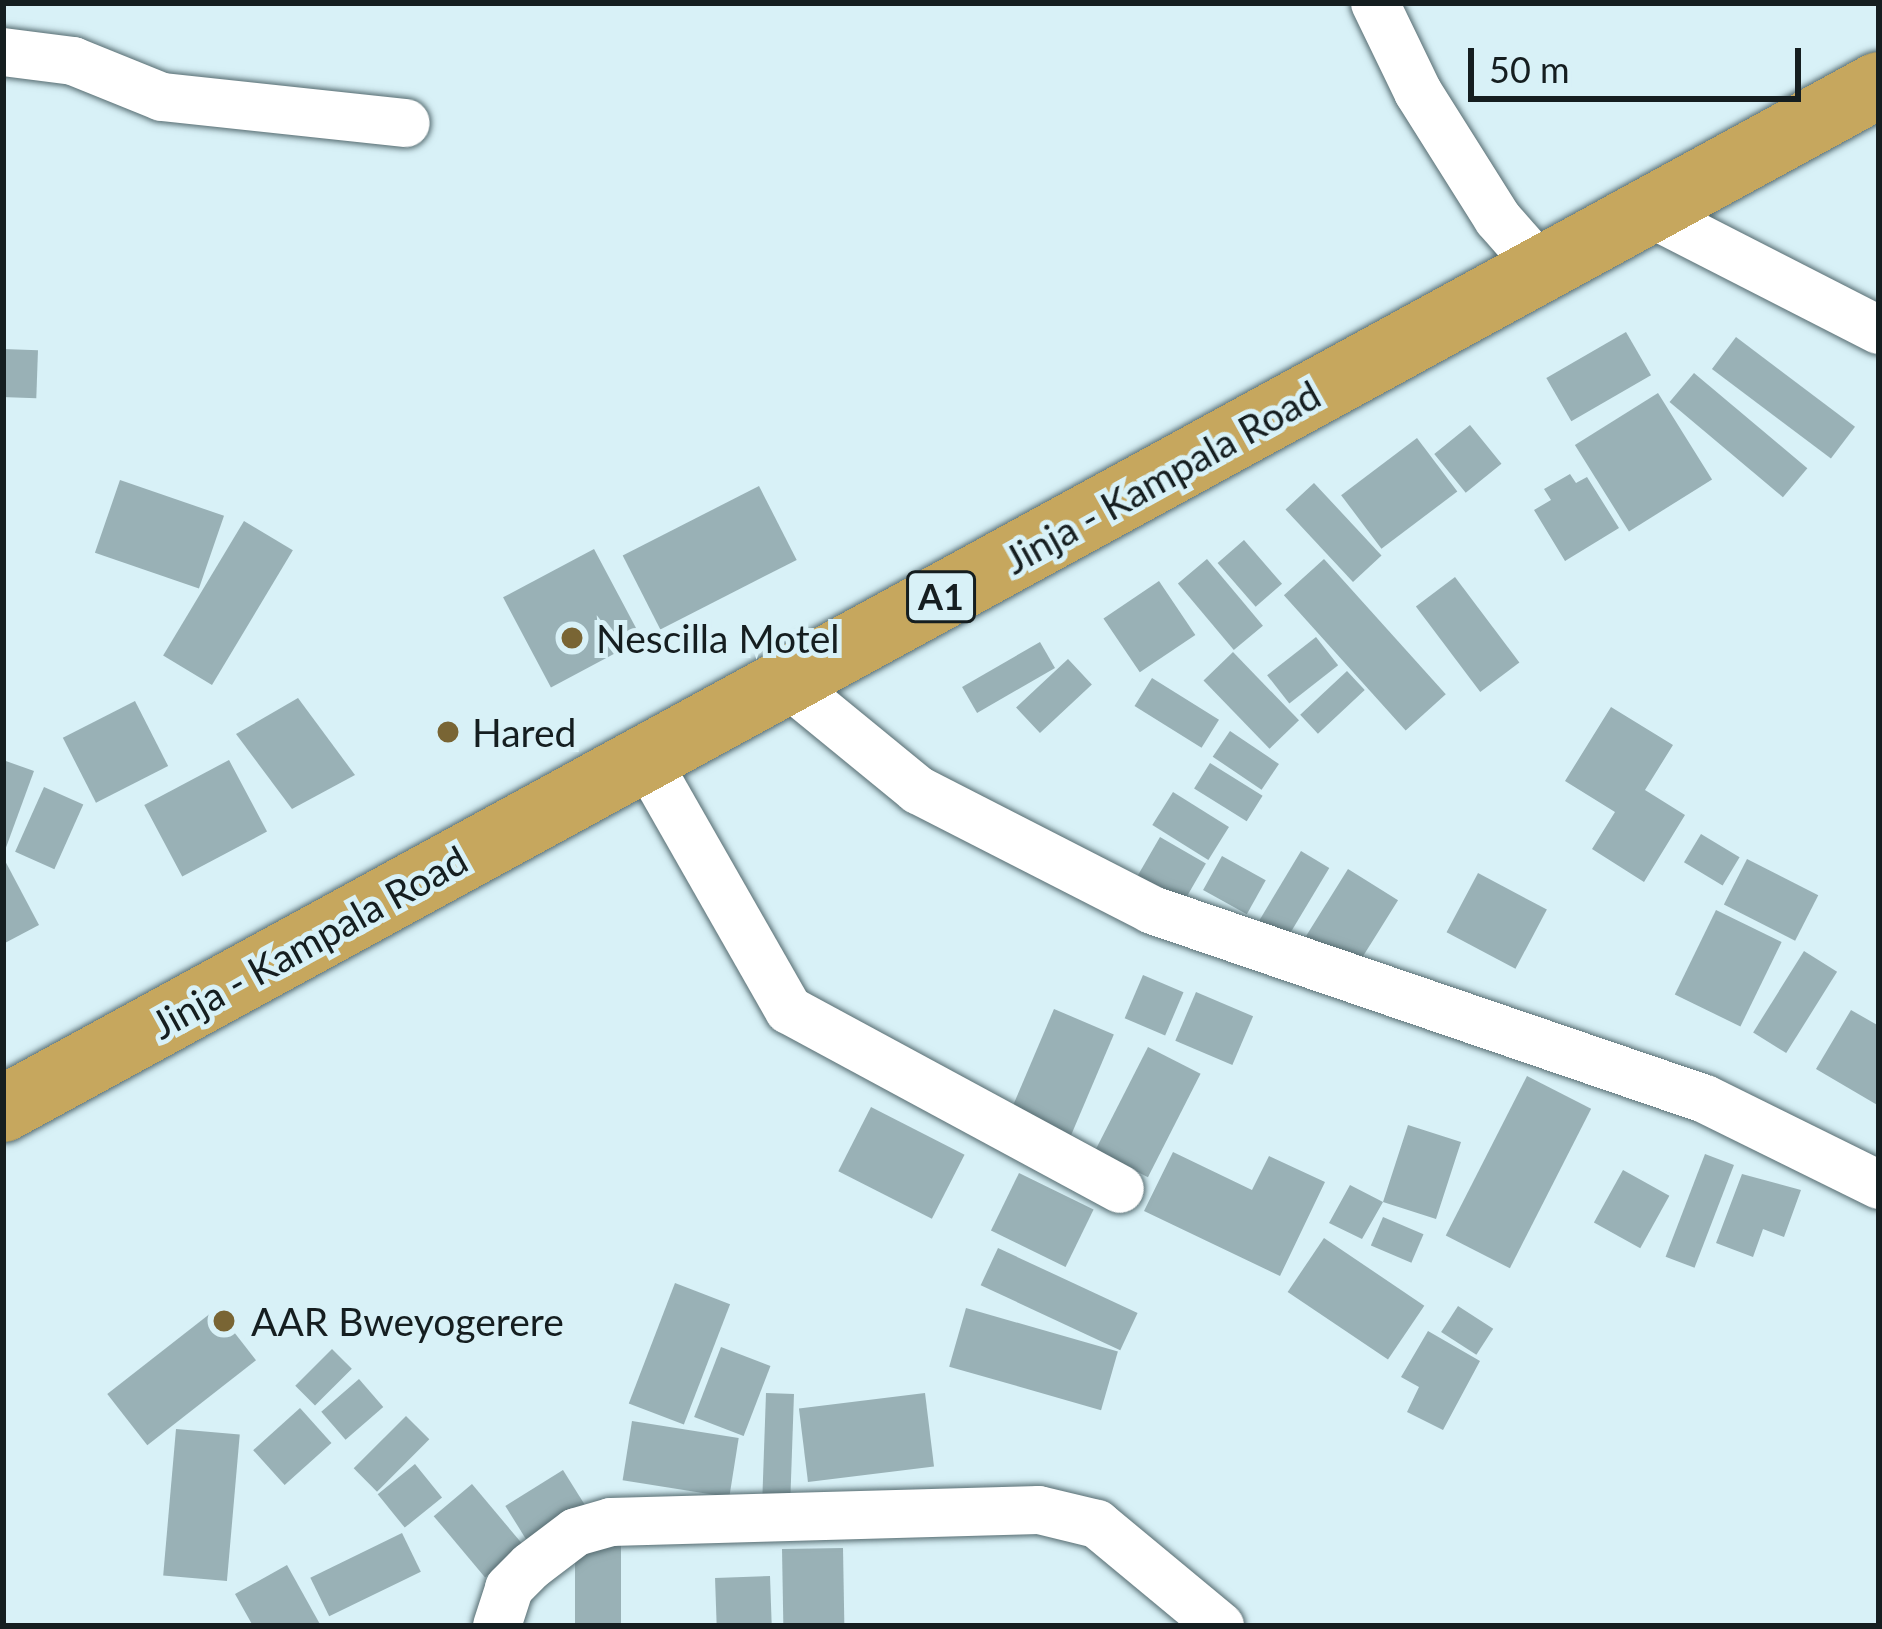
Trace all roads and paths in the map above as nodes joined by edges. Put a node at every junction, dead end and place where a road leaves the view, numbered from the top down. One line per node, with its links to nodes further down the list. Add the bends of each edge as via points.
1 (1375, 3): 6 (street, via 1475,183)
2 (3, 52): 4 (street, via 73,61 162,97)
3 (1879, 86): 5 (highway, Jinja - Kampala Road / A1)
4 (406, 123)
5 (1648, 212): 6 (highway, Jinja - Kampala Road / A1); 7 (street)
6 (1542, 269): 8 (highway, Jinja - Kampala Road / A1)
7 (1879, 330)
8 (786, 682): 9 (highway, Jinja - Kampala Road / A1); 11 (street, via 918,790 1152,910 1705,1099)
9 (645, 758): 10 (highway, Jinja - Kampala Road / A1); 12 (street, via 789,1010)
10 (3, 1108)
11 (1879, 1185)
12 (1120, 1189)
13 (497, 1626): 14 (street, via 509,1588 531,1566 576,1532 610,1522 1039,1510 1097,1524)
14 (1220, 1626)

